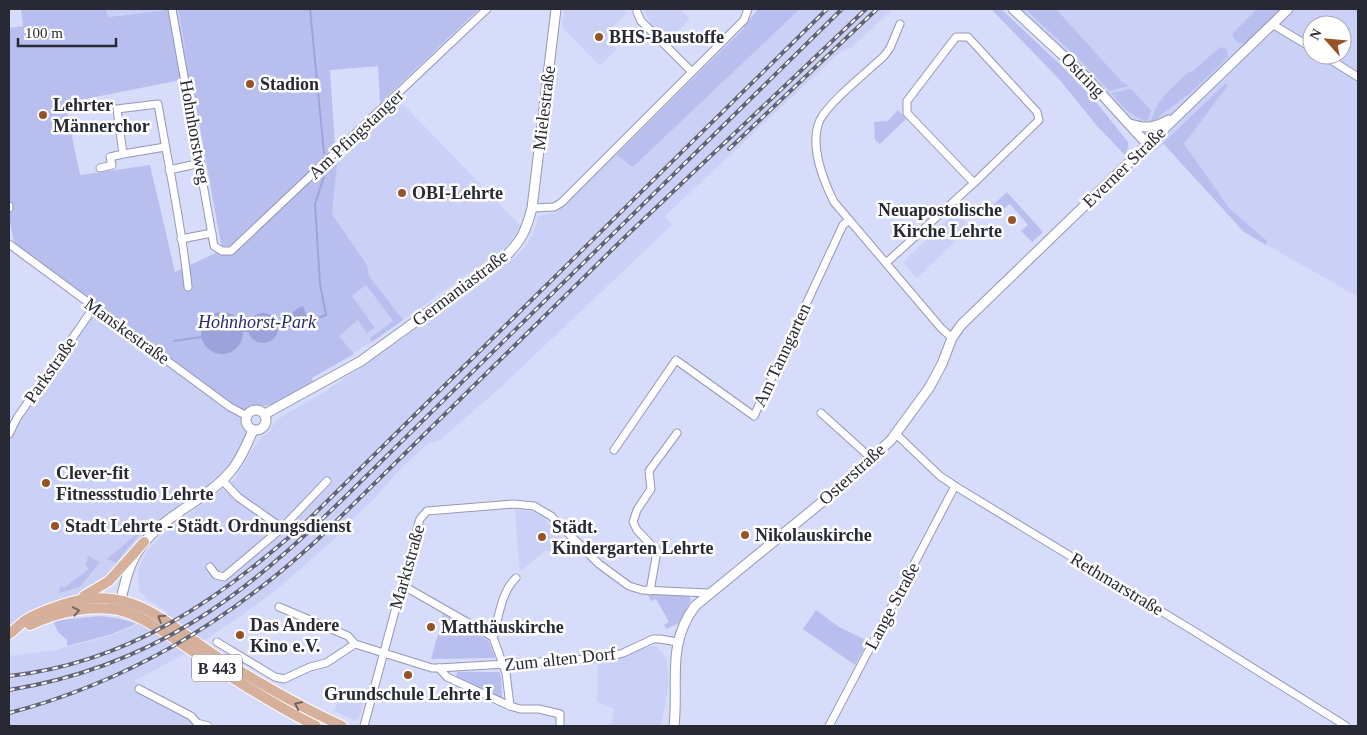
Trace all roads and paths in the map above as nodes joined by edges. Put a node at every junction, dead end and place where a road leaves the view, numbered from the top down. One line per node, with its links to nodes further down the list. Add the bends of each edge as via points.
1 (172, 9): 19 (street, Hohnhorstweg)
2 (488, 9): 28 (street, Am Pfingstanger, via 231,251)
3 (556, 9): 23 (street, Mielestraße)
4 (748, 9): 12 (street, via 744,20)
5 (1014, 9): 15 (street, Ostring, via 1064,54)
6 (1288, 9): 9 (street, Everner Straße)
7 (637, 12): 12 (street, via 641,21)
8 (900, 24): 24 (street, via 884,56 820,120 817,153 823,181)
9 (1272, 24): 10 (street); 14 (street, Everner Straße)
10 (1302, 42)
11 (1339, 65): 13 (street)
12 (692, 72): 23 (street, via 561,204)
13 (1358, 77)
14 (1179, 115): 15 (street, via 1156,127); 16 (street, Everner Straße)
15 (1129, 124): 16 (street, Ostring)
16 (1148, 145): 32 (street, Everner Straße)
17 (165, 147): 18 (street); 18 (street, via 158,104 117,109); 21 (street)
18 (123, 154): 20 (street, via 110,157 112,165)
19 (198, 164): 21 (street); 25 (street, Hohnhorstweg)
20 (100, 168)
21 (169, 170): 26 (street)
22 (974, 183): 22 (street, via 1039,120 1037,112 968,37 956,37 907,101 907,113); 29 (street)
23 (532, 208): 35 (street, Germaniastraße, via 527,229 506,256 358,363)
24 (849, 220): 29 (street); 41 (street, Am Tanngarten, via 842,225 754,416 676,360)
25 (212, 233): 26 (street); 28 (street, Hohnhorstweg, via 214,246)
26 (181, 239): 30 (street)
27 (10, 248): 31 (street, Manskestraße)
28 (222, 251)
29 (886, 263): 33 (street)
30 (188, 287)
31 (94, 307): 36 (street, Manskestraße, via 230,407); 39 (street, Parkstraße)
32 (961, 325): 33 (street, Osterstraße)
33 (952, 338): 40 (street, Osterstraße, via 929,388)
34 (821, 413): 42 (street)
35 (265, 414): 36 (street, via 254,410); 37 (street, via 265,426)
36 (247, 416): 37 (street, via 247,425)
37 (253, 430): 43 (street, via 237,463)
38 (677, 433): 51 (street, via 649,471 651,489 633,522 636,530 657,551)
39 (9, 434)
40 (896, 434): 42 (street, Osterstraße); 45 (street, Rethmarstraße)
41 (614, 450)
42 (872, 459): 52 (street, Osterstraße)
43 (222, 480): 46 (street, via 238,497); 47 (street)
44 (327, 481): 46 (street)
45 (955, 486): 74 (street, Lange Straße); 75 (street, Rethmarstraße)
46 (282, 528): 48 (street, via 224,578 216,575)
47 (144, 542): 53 (street, via 131,563); 54 (main road, via 109,581)
48 (210, 567)
49 (516, 578): 58 (street, via 506,590)
50 (402, 585): 51 (street, Marktstraße, via 420,519 427,511 514,504 534,506 551,516 599,564 629,586); 58 (street); 62 (street, Marktstraße)
51 (650, 590): 52 (street, Marktstraße)
52 (708, 593): 60 (street, Osterstraße, via 687,616)
53 (121, 599): 54 (main road, B 443); 56 (street); 70 (main road, B 443, one-way to 53, via 266,687 149,610)
54 (76, 600): 57 (main road, B 443, via 24,620)
55 (279, 606): 61 (street, via 348,636)
56 (118, 610): 57 (main road, B 443, one-way to 56, via 79,610); 69 (main road, B 443, via 146,622 260,697)
57 (10, 630)
58 (493, 637): 63 (street)
59 (217, 642): 61 (street, via 275,677 284,679 326,663)
60 (677, 642): 63 (street, Zum alten Dorf, via 653,639 605,658); 73 (street, Osterstraße)
61 (355, 644): 62 (street)
62 (383, 652): 64 (street); 71 (street, Marktstraße)
63 (502, 665): 64 (street, Zum alten Dorf); 66 (street)
64 (439, 668): 66 (street, via 447,677)
65 (139, 690): 67 (street, via 191,716)
66 (510, 706): 72 (street, via 560,714)
67 (195, 724): 68 (street)
68 (208, 726)
69 (316, 726)
70 (342, 726)
71 (364, 726)
72 (560, 726)
73 (674, 726)
74 (829, 726)
75 (1346, 726)

